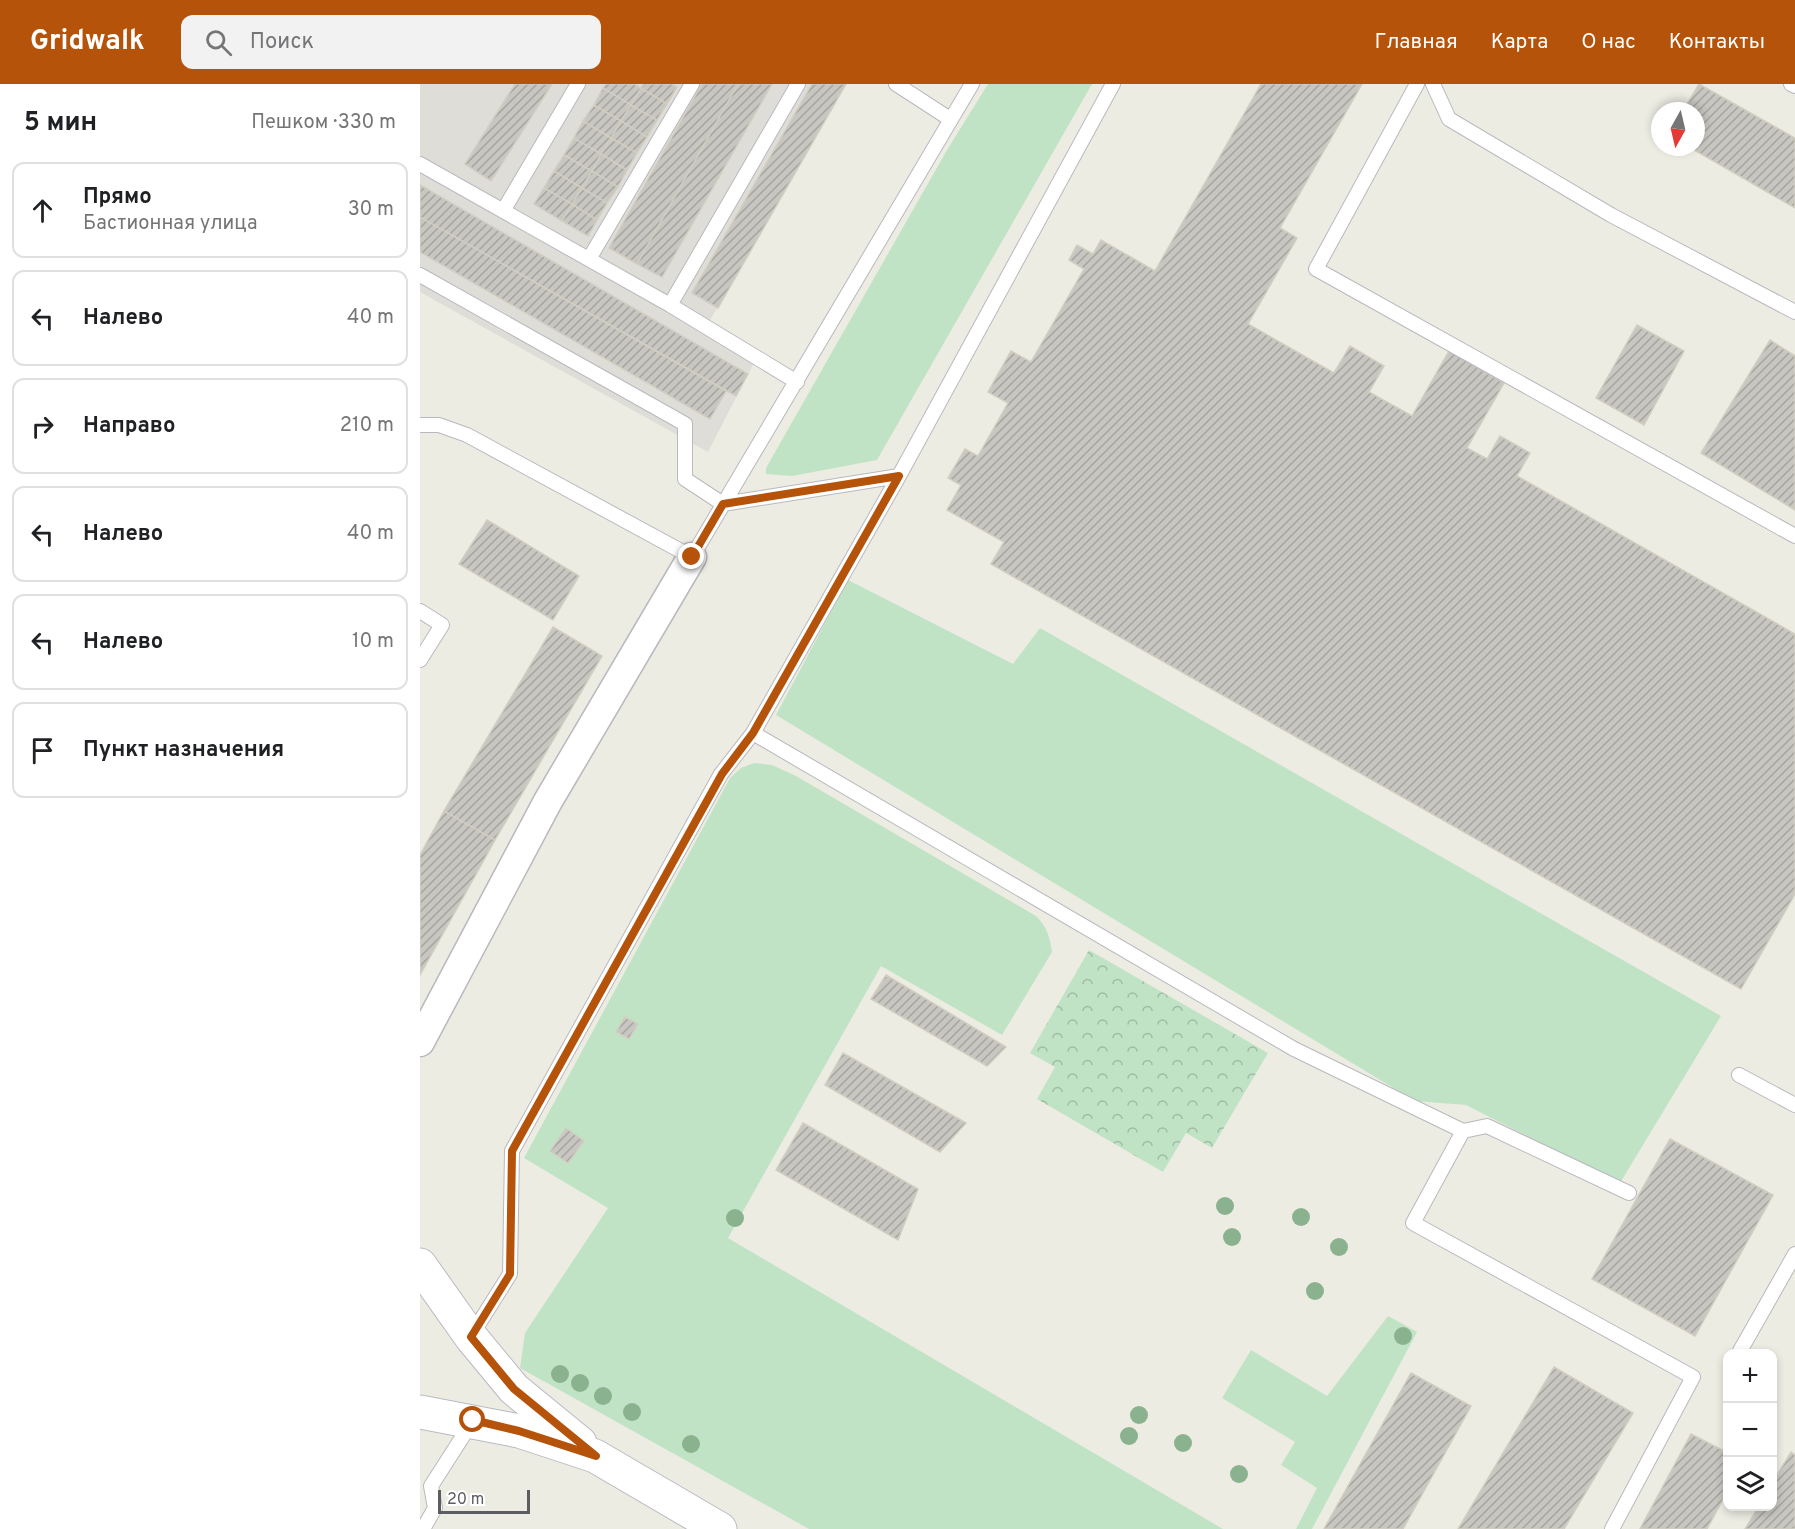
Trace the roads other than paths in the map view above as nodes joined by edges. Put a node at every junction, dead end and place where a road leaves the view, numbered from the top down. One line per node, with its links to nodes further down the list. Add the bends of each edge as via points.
1 (578, 84): 13 (lane)
2 (692, 84): 14 (lane)
3 (798, 84): 16 (lane)
4 (896, 84): 11 (lane)
5 (972, 84): 11 (lane)
6 (1113, 84): 20 (lane)
7 (1417, 84): 22 (lane, via 1316,269)
8 (1433, 84): 17 (lane, via 1449,118 1611,215)
9 (1791, 84): 10 (lane)
10 (1795, 86)
11 (950, 119): 18 (lane)
12 (420, 164): 13 (lane)
13 (503, 211): 14 (lane)
14 (589, 260): 16 (lane)
15 (420, 275): 21 (lane, via 685,424 685,479)
16 (670, 305): 18 (lane)
17 (1795, 312)
18 (796, 382): 21 (lane)
19 (420, 425): 23 (lane, via 439,425 467,435)
20 (899, 476): 21 (lane); 26 (lane)
21 (723, 504): 23 (lane)
22 (1795, 536)
23 (692, 557): 27 (street, via 548,801)
24 (420, 611): 25 (lane, via 442,625)
25 (420, 660)
26 (753, 733): 30 (lane, via 1294,1049); 34 (lane, via 722,774 512,1151 510,1274)
27 (420, 1042)
28 (1739, 1076): 29 (lane)
29 (1795, 1106)
30 (1462, 1131): 31 (lane, via 1487,1126); 42 (lane, via 1413,1223 1693,1377)
31 (1629, 1193)
32 (1795, 1254): 35 (lane)
33 (420, 1265): 34 (street)
34 (471, 1337): 38 (street, via 514,1389)
35 (1741, 1349)
36 (420, 1412): 37 (street)
37 (473, 1420): 38 (street); 39 (lane)
38 (596, 1456): 41 (street)
39 (426, 1483): 40 (lane, via 435,1508)
40 (423, 1529)
41 (720, 1529)
42 (1612, 1529)

